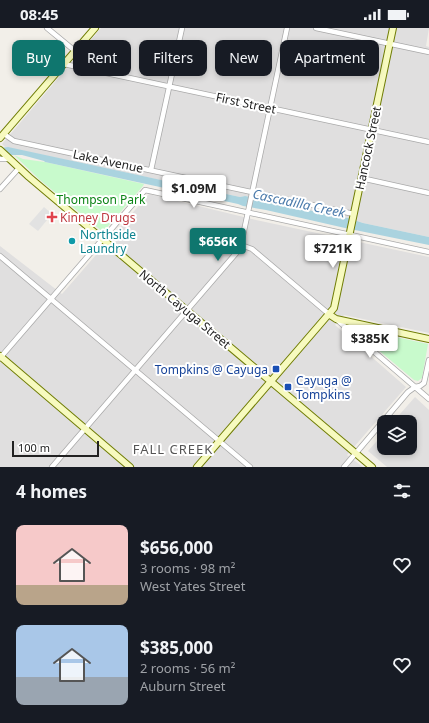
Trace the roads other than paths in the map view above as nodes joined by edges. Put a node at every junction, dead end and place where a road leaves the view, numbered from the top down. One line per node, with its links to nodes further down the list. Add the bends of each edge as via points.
1 (48, 28): 9 (street)
2 (95, 28): 7 (street)
3 (182, 28): 15 (street)
4 (287, 28): 16 (street)
5 (316, 28): 8 (street)
6 (393, 28): 8 (street, Hancock Street)
7 (85, 40)
8 (390, 44): 10 (street); 17 (street, Hancock Street)
9 (73, 50)
10 (429, 52)
11 (73, 54): 12 (street)
12 (65, 63)
13 (65, 64): 15 (street, First Street)
14 (54, 76): 18 (street)
15 (169, 86): 16 (street, First Street); 24 (street)
16 (270, 108): 17 (street, First Street); 28 (street)
17 (372, 130): 19 (street, First Street); 25 (street, Hancock Street)
18 (2, 136): 24 (street, Lake Avenue, via 14,141)
19 (429, 142)
20 (0, 150): 22 (street, North Cayuga Street)
21 (0, 159): 22 (street)
22 (9, 159): 23 (street, North Cayuga Street)
23 (19, 168): 26 (street); 32 (street, North Cayuga Street)
24 (151, 170): 28 (street, Lake Avenue)
25 (361, 178): 27 (street); 30 (street, Hancock Street)
26 (0, 189)
27 (429, 193)
28 (252, 194): 29 (street); 30 (street, Lake Avenue)
29 (248, 211): 31 (street); 32 (street, via 145,190); 33 (street)
30 (353, 216): 31 (street, Hancock Street)
31 (350, 233): 34 (street); 38 (street, Hancock Street, via 334,308)
32 (102, 239): 36 (street); 37 (street, North Cayuga Street)
33 (241, 245): 37 (street); 38 (street, via 252,249)
34 (429, 252)
35 (0, 256): 36 (street)
36 (51, 299): 41 (street); 43 (street)
37 (187, 310): 43 (street); 44 (street, North Cayuga Street)
38 (330, 314): 39 (street); 44 (street)
39 (336, 319): 40 (street); 45 (street)
40 (429, 339)
41 (0, 357): 47 (street)
42 (429, 360): 45 (street, via 424,383)
43 (135, 370): 47 (street); 48 (street)
44 (271, 382): 48 (street); 49 (street, North Cayuga Street)
45 (415, 387): 46 (street); 49 (street)
46 (429, 399)
47 (85, 429): 50 (street); 51 (street)
48 (219, 442): 52 (street); 53 (street)
49 (356, 454): 54 (street); 55 (street, North Cayuga Street)
50 (52, 467)
51 (130, 467)
52 (198, 467)
53 (250, 467)
54 (344, 467)
55 (372, 467)

